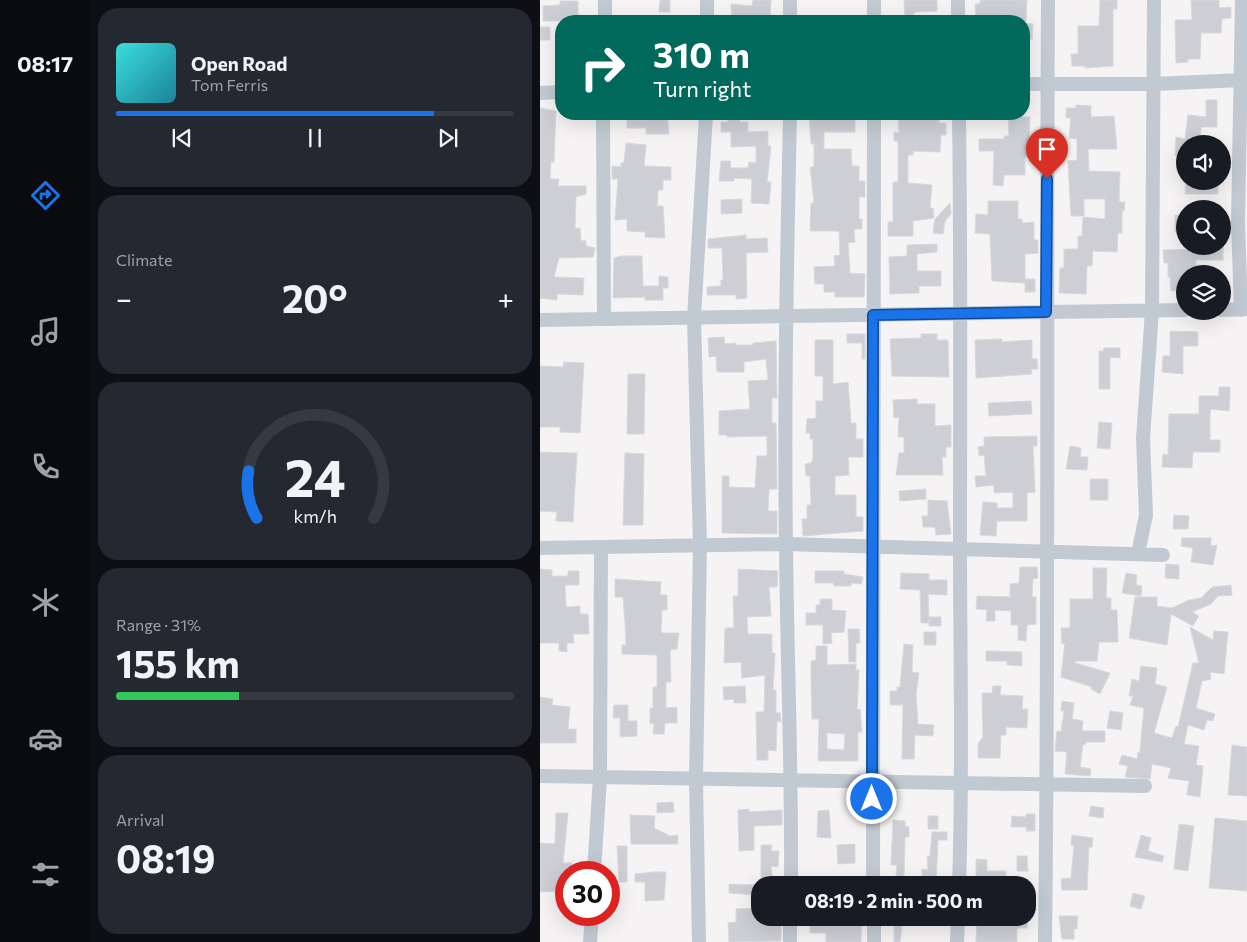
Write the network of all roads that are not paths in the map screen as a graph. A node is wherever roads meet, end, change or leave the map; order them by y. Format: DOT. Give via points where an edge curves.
graph roads {
  1 [pos="605,0"];
  2 [pos="707,0"];
  3 [pos="790,0"];
  4 [pos="874,0"];
  5 [pos="958,0"];
  6 [pos="1048,0"];
  7 [pos="1154,0"];
  8 [pos="1242,0"];
  9 [pos="605,15"];
  10 [pos="707,15"];
  11 [pos="790,15"];
  12 [pos="874,15"];
  13 [pos="958,15"];
  14 [pos="1241,80"];
  15 [pos="1030,84"];
  16 [pos="1048,84"];
  17 [pos="1154,84"];
  18 [pos="540,92"];
  19 [pos="555,92"];
  20 [pos="603,120"];
  21 [pos="706,120"];
  22 [pos="790,120"];
  23 [pos="874,120"];
  24 [pos="959,120"];
  25 [pos="1176,310"];
  26 [pos="1231,310"];
  27 [pos="1244,310"];
  28 [pos="1152,311"];
  29 [pos="962,312"];
  30 [pos="1046,312"];
  31 [pos="873,315"];
  32 [pos="786,316"];
  33 [pos="694,318"];
  34 [pos="604,319"];
  35 [pos="540,320"];
  36 [pos="786,544"];
  37 [pos="700,545"];
  38 [pos="872,546"];
  39 [pos="540,548"];
  40 [pos="601,548"];
  41 [pos="960,549"];
  42 [pos="1049,551"];
  43 [pos="1138,554"];
  44 [pos="1163,555"];
  45 [pos="540,776"];
  46 [pos="600,777"];
  47 [pos="696,779"];
  48 [pos="792,780"];
  49 [pos="872,782"];
  50 [pos="963,783"];
  51 [pos="1047,785"];
  52 [pos="1145,786"];
  53 [pos="595,861"];
  54 [pos="791,876"];
  55 [pos="873,876"];
  56 [pos="959,876"];
  57 [pos="591,926"];
  58 [pos="790,926"];
  59 [pos="874,926"];
  60 [pos="958,926"];
  61 [pos="590,942"];
  62 [pos="699,942"];
  63 [pos="790,942"];
  64 [pos="874,942"];
  65 [pos="957,942"];
  66 [pos="1045,942"];
  1 -- 9 [label="street"];
  2 -- 10 [label="street"];
  3 -- 11 [label="street"];
  4 -- 12 [label="street"];
  5 -- 13 [label="street"];
  6 -- 16 [label="street"];
  7 -- 17 [label="street"];
  8 -- 14 [label="street"];
  14 -- 17 [label="street"];
  14 -- 27 [label="street" via="1238,223"];
  15 -- 16 [label="street"];
  16 -- 17 [label="street"];
  16 -- 30 [label="street"];
  17 -- 28 [label="street"];
  18 -- 19 [label="street"];
  20 -- 34 [label="street"];
  21 -- 33 [label="street"];
  22 -- 32 [label="street"];
  23 -- 31 [label="street"];
  24 -- 29 [label="street"];
  25 -- 28 [label="street"];
  26 -- 27 [label="street"];
  28 -- 30 [label="street"];
  28 -- 43 [label="street" via="1143,438 1146,514"];
  29 -- 30 [label="street"];
  29 -- 31 [label="street"];
  29 -- 41 [label="street"];
  30 -- 42 [label="street"];
  31 -- 32 [label="street"];
  31 -- 38 [label="street"];
  32 -- 33 [label="street"];
  32 -- 36 [label="street"];
  33 -- 34 [label="street"];
  33 -- 37 [label="street"];
  34 -- 35 [label="street"];
  36 -- 37 [label="street"];
  36 -- 38 [label="street"];
  36 -- 48 [label="street"];
  37 -- 40 [label="street"];
  37 -- 47 [label="street"];
  38 -- 41 [label="street"];
  38 -- 49 [label="street"];
  39 -- 40 [label="street"];
  40 -- 46 [label="street"];
  41 -- 42 [label="street"];
  41 -- 50 [label="street"];
  42 -- 43 [label="street"];
  42 -- 51 [label="street"];
  43 -- 44 [label="street"];
  45 -- 46 [label="street"];
  46 -- 47 [label="street"];
  46 -- 53 [label="street"];
  47 -- 48 [label="street"];
  47 -- 62 [label="street"];
  48 -- 49 [label="street"];
  48 -- 54 [label="street"];
  49 -- 50 [label="street"];
  49 -- 55 [label="street"];
  50 -- 51 [label="street"];
  50 -- 56 [label="street"];
  51 -- 52 [label="street"];
  51 -- 66 [label="street"];
  57 -- 61 [label="street"];
  58 -- 63 [label="street"];
  59 -- 64 [label="street"];
  60 -- 65 [label="street"];
}
